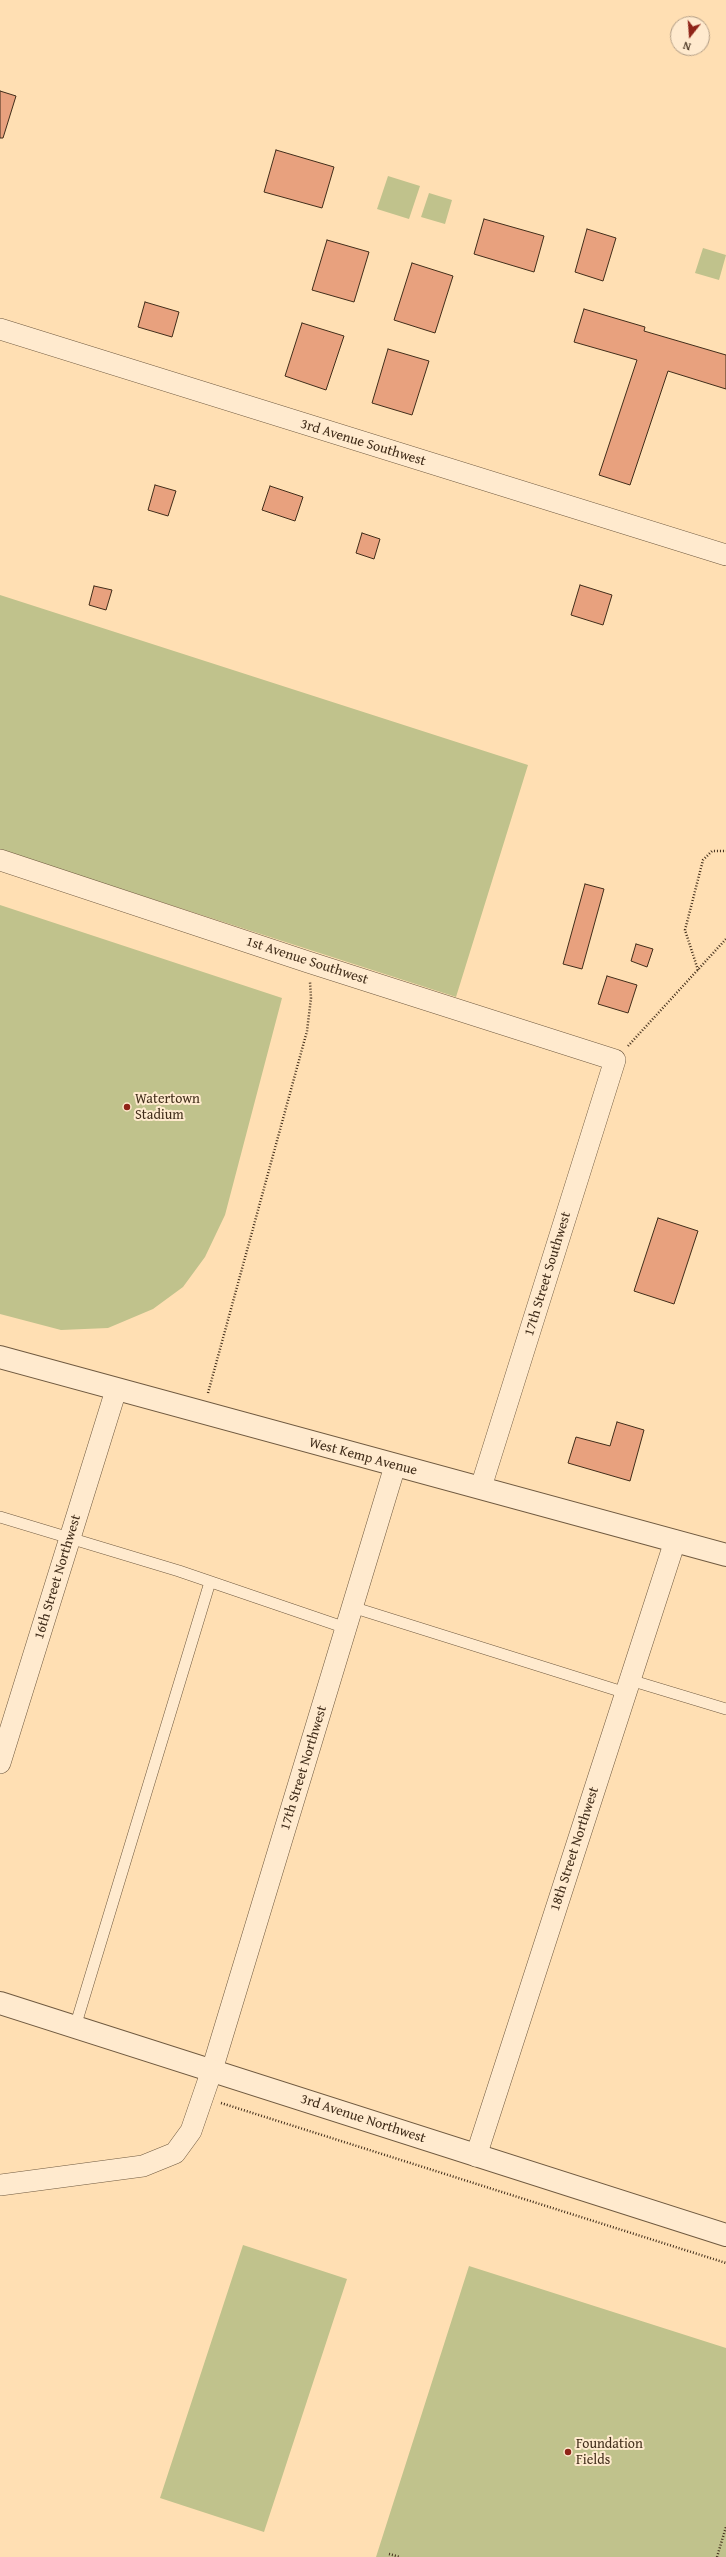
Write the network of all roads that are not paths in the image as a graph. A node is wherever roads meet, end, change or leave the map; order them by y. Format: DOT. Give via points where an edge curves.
graph roads {
  1 [pos="0,329"];
  2 [pos="726,555"];
  3 [pos="0,860"];
  4 [pos="615,1060"];
  5 [pos="0,1357"];
  6 [pos="116,1390"];
  7 [pos="395,1466"];
  8 [pos="481,1487"];
  9 [pos="0,1517"];
  10 [pos="70,1538"];
  11 [pos="674,1541"];
  12 [pos="726,1555"];
  13 [pos="210,1582"];
  14 [pos="352,1607"];
  15 [pos="346,1628"];
  16 [pos="628,1686"];
  17 [pos="726,1710"];
  18 [pos="0,1763"];
  19 [pos="0,2003"];
  20 [pos="75,2026"];
  21 [pos="212,2070"];
  22 [pos="476,2156"];
  23 [pos="0,2185"];
  24 [pos="726,2235"];
  1 -- 2 [label="street, 3rd Avenue Southwest"];
  3 -- 4 [label="street, 1st Avenue Southwest"];
  4 -- 8 [label="street, 17th Street Southwest"];
  5 -- 6 [label="street, West Kemp Avenue"];
  6 -- 7 [label="street, West Kemp Avenue"];
  6 -- 10 [label="street, 16th Street Northwest"];
  7 -- 8 [label="street, West Kemp Avenue"];
  7 -- 14 [label="street, 17th Street Northwest"];
  8 -- 11 [label="street, West Kemp Avenue"];
  9 -- 10 [label="lane"];
  10 -- 13 [label="lane"];
  10 -- 18 [label="street, 16th Street Northwest"];
  11 -- 12 [label="street, West Kemp Avenue"];
  11 -- 16 [label="street, 18th Street Northwest"];
  13 -- 15 [label="lane"];
  13 -- 20 [label="lane"];
  14 -- 15 [label="street, 17th Street Northwest"];
  14 -- 16 [label="lane"];
  15 -- 21 [label="street, 17th Street Northwest"];
  16 -- 17 [label="lane"];
  16 -- 22 [label="street, 18th Street Northwest"];
  19 -- 20 [label="street, 3rd Avenue Northwest"];
  20 -- 21 [label="street, 3rd Avenue Northwest"];
  21 -- 22 [label="street, 3rd Avenue Northwest"];
  21 -- 23 [label="street, 17th Street Northwest" via="191,2131 175,2153 143,2166"];
  22 -- 24 [label="street, 3rd Avenue Northwest"];
}
